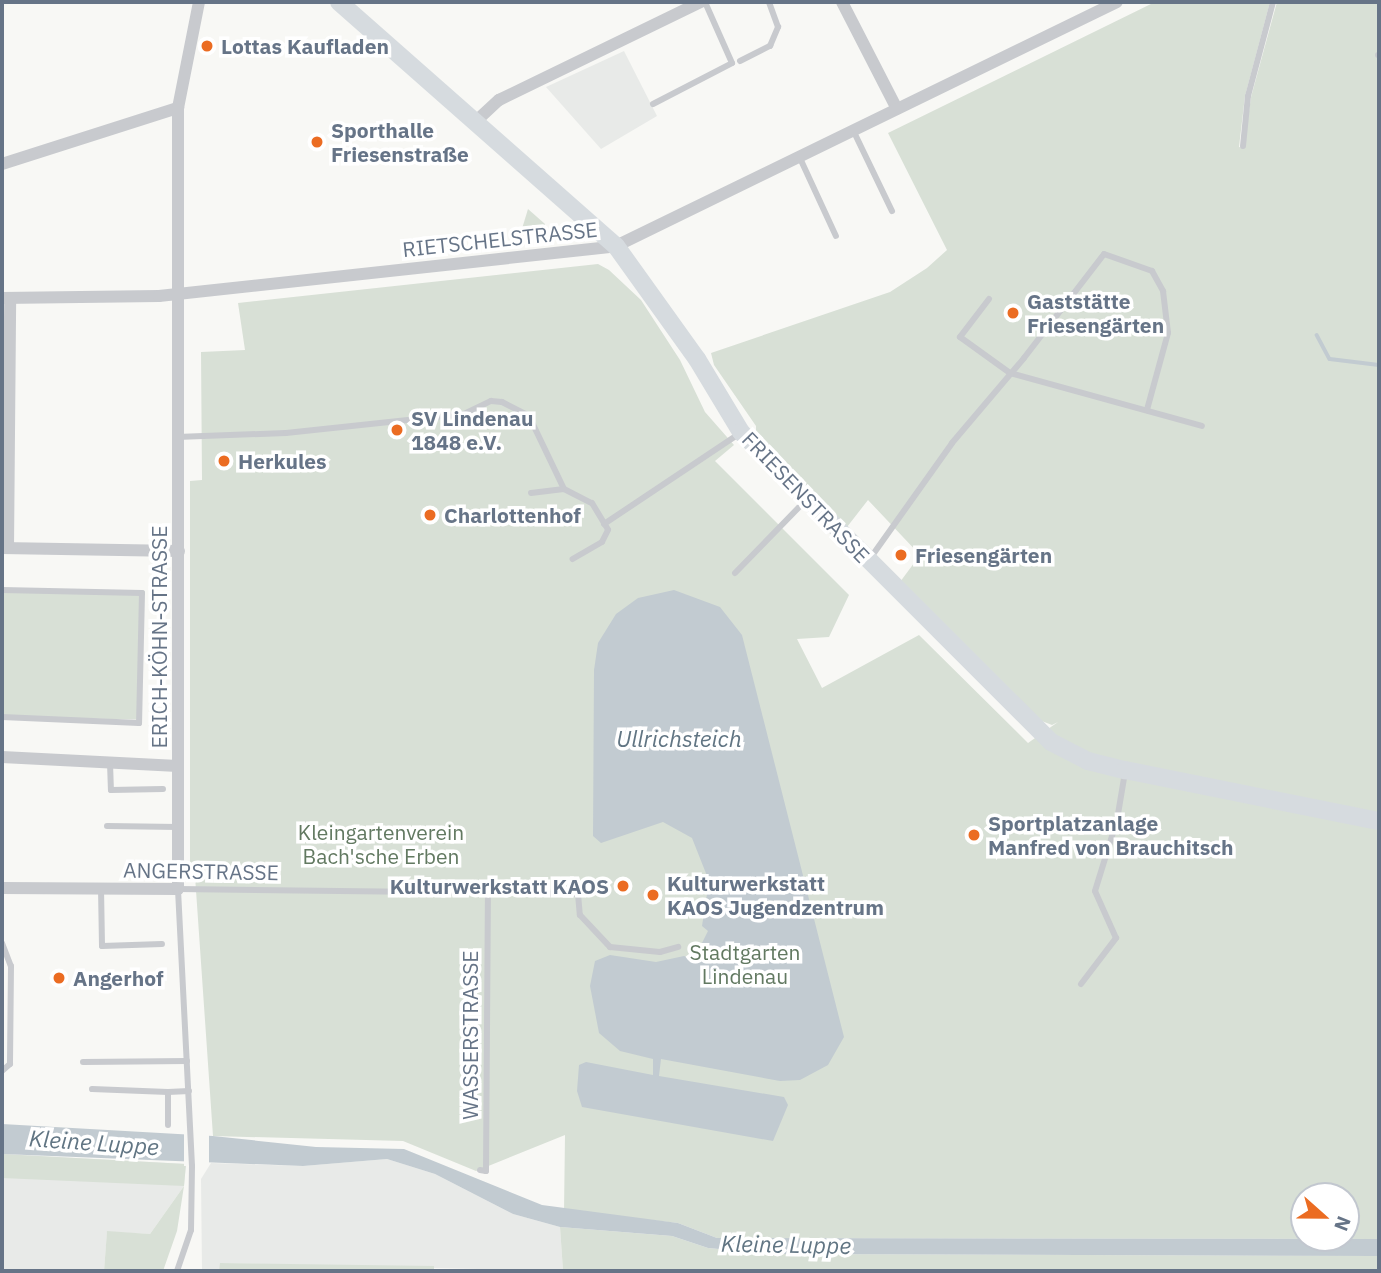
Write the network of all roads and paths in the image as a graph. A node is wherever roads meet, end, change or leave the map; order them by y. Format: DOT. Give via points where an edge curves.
graph roads {
  1 [pos="199,2"];
  2 [pos="339,2"];
  3 [pos="703,2"];
  4 [pos="769,2"];
  5 [pos="842,2"];
  6 [pos="1117,2"];
  7 [pos="1273,2"];
  8 [pos="740,61"];
  9 [pos="653,104"];
  10 [pos="178,108"];
  11 [pos="897,109"];
  12 [pos="474,123"];
  13 [pos="853,130"];
  14 [pos="1243,146"];
  15 [pos="799,156"];
  16 [pos="2,164"];
  17 [pos="892,211"];
  18 [pos="836,236"];
  19 [pos="616,246"];
  20 [pos="177,294"];
  21 [pos="6,298"];
  22 [pos="989,299"];
  23 [pos="1010,373"];
  24 [pos="1147,410"];
  25 [pos="1202,426"];
  26 [pos="741,432"];
  27 [pos="177,437"];
  28 [pos="564,489"];
  29 [pos="531,494"];
  30 [pos="807,500"];
  31 [pos="604,524"];
  32 [pos="5,548"];
  33 [pos="178,551"];
  34 [pos="572,559"];
  35 [pos="868,561"];
  36 [pos="735,573"];
  37 [pos="2,590"];
  38 [pos="2,717"];
  39 [pos="2,757"];
  40 [pos="110,762"];
  41 [pos="178,766"];
  42 [pos="1125,770"];
  43 [pos="163,789"];
  44 [pos="1379,821"];
  45 [pos="107,826"];
  46 [pos="178,827"];
  47 [pos="2,888"];
  48 [pos="101,888"];
  49 [pos="178,889"];
  50 [pos="488,894"];
  51 [pos="2,943"];
  52 [pos="162,944"];
  53 [pos="678,947"];
  54 [pos="1081,984"];
  55 [pos="187,1061"];
  56 [pos="83,1062"];
  57 [pos="2,1071"];
  58 [pos="92,1089"];
  59 [pos="188,1091"];
  60 [pos="167,1092"];
  61 [pos="168,1125"];
  62 [pos="480,1170"];
  63 [pos="177,1271"];
  1 -- 10 [label="street, ERICH-KÖHN-STRASSE"];
  2 -- 12 [label="street, FRIESENSTRASSE"];
  3 -- 9 [label="lane" via="732,63"];
  3 -- 12 [label="street" via="499,100"];
  4 -- 8 [label="lane" via="778,27 770,46"];
  5 -- 11 [label="street"];
  6 -- 11 [label="street, RIETSCHELSTRASSE"];
  7 -- 14 [label="lane" via="1248,96"];
  10 -- 16 [label="street"];
  10 -- 20 [label="street, ERICH-KÖHN-STRASSE"];
  11 -- 13 [label="street, RIETSCHELSTRASSE"];
  12 -- 19 [label="street, FRIESENSTRASSE"];
  13 -- 15 [label="street, RIETSCHELSTRASSE"];
  13 -- 17 [label="lane"];
  15 -- 18 [label="lane"];
  15 -- 19 [label="street, RIETSCHELSTRASSE"];
  19 -- 20 [label="street, RIETSCHELSTRASSE"];
  19 -- 26 [label="street, FRIESENSTRASSE" via="697,359"];
  20 -- 21 [label="street, RIETSCHELSTRASSE"];
  20 -- 27 [label="street, ERICH-KÖHN-STRASSE"];
  21 -- 32 [label="street"];
  22 -- 23 [label="lane" via="960,337"];
  23 -- 24 [label="lane"];
  23 -- 24 [label="lane" via="1104,254 1153,271 1163,291 1168,333"];
  23 -- 35 [label="lane" via="951,443"];
  24 -- 25 [label="lane"];
  26 -- 30 [label="street, FRIESENSTRASSE"];
  26 -- 31 [label="lane"];
  27 -- 28 [label="lane" via="286,433 464,414 491,401 502,402 529,416"];
  27 -- 33 [label="street, ERICH-KÖHN-STRASSE"];
  28 -- 29 [label="lane"];
  28 -- 31 [label="lane" via="592,503"];
  30 -- 35 [label="street, FRIESENSTRASSE"];
  30 -- 36 [label="lane"];
  31 -- 34 [label="lane" via="608,530 602,542"];
  32 -- 33 [label="street"];
  33 -- 41 [label="street, ERICH-KÖHN-STRASSE"];
  35 -- 42 [label="street, FRIESENSTRASSE" via="1051,742 1088,761"];
  37 -- 38 [label="lane" via="142,593 139,723"];
  39 -- 40 [label="street"];
  40 -- 41 [label="street"];
  40 -- 43 [label="lane" via="111,790"];
  41 -- 46 [label="street, ERICH-KÖHN-STRASSE"];
  42 -- 44 [label="street, FRIESENSTRASSE"];
  42 -- 54 [label="lane" via="1117,820 1095,891 1116,938"];
  45 -- 46 [label="lane"];
  46 -- 49 [label="street, ERICH-KÖHN-STRASSE"];
  47 -- 48 [label="street, ANGERSTRASSE"];
  48 -- 49 [label="street, ANGERSTRASSE"];
  48 -- 52 [label="lane" via="102,946"];
  49 -- 50 [label="lane, ANGERSTRASSE"];
  49 -- 55 [label="lane, ERICH-KÖHN-STRASSE"];
  50 -- 53 [label="lane, ANGERSTRASSE" via="578,894 580,915 610,947 660,952"];
  50 -- 62 [label="lane, WASSERSTRASSE" via="486,1171"];
  51 -- 57 [label="lane" via="11,966 10,1064"];
  55 -- 56 [label="lane"];
  55 -- 59 [label="lane, ERICH-KÖHN-STRASSE"];
  58 -- 60 [label="lane"];
  59 -- 60 [label="lane"];
  59 -- 63 [label="lane, ERICH-KÖHN-STRASSE" via="191,1230"];
  60 -- 61 [label="lane"];
}
